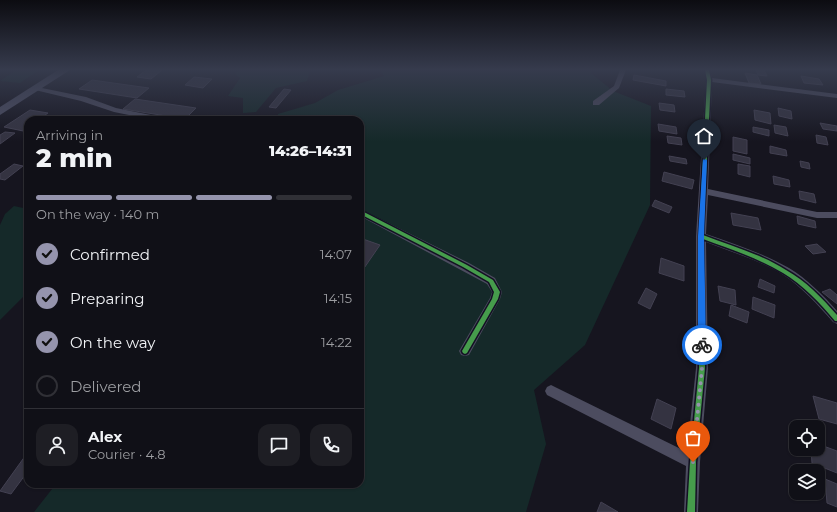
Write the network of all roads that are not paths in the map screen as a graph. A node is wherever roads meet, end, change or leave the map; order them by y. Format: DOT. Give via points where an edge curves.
graph roads {
  1 [pos="28,94"];
  2 [pos="59,94"];
  3 [pos="608,94"];
  4 [pos="707,94"];
  5 [pos="824,94"];
  6 [pos="837,96"];
  7 [pos="596,103"];
  8 [pos="0,112"];
  9 [pos="145,116"];
  10 [pos="703,191"];
  11 [pos="364,214"];
  12 [pos="837,215"];
  13 [pos="701,236"];
  14 [pos="837,319"];
  15 [pos="465,352"];
  16 [pos="550,391"];
  17 [pos="693,462"];
  18 [pos="691,512"];
  1 -- 8 [label="main road"];
  2 -- 9 [label="street"];
  3 -- 7 [label="street"];
  4 -- 10 [label="street"];
  5 -- 6 [label="street"];
  10 -- 12 [label="street" via="817,215"];
  10 -- 13 [label="street"];
  11 -- 15 [label="street" via="465,266 495,286 495,299"];
  13 -- 14 [label="street" via="768,263 794,277"];
  13 -- 17 [label="street" via="702,368"];
  16 -- 17 [label="street"];
  17 -- 18 [label="street"];
}
